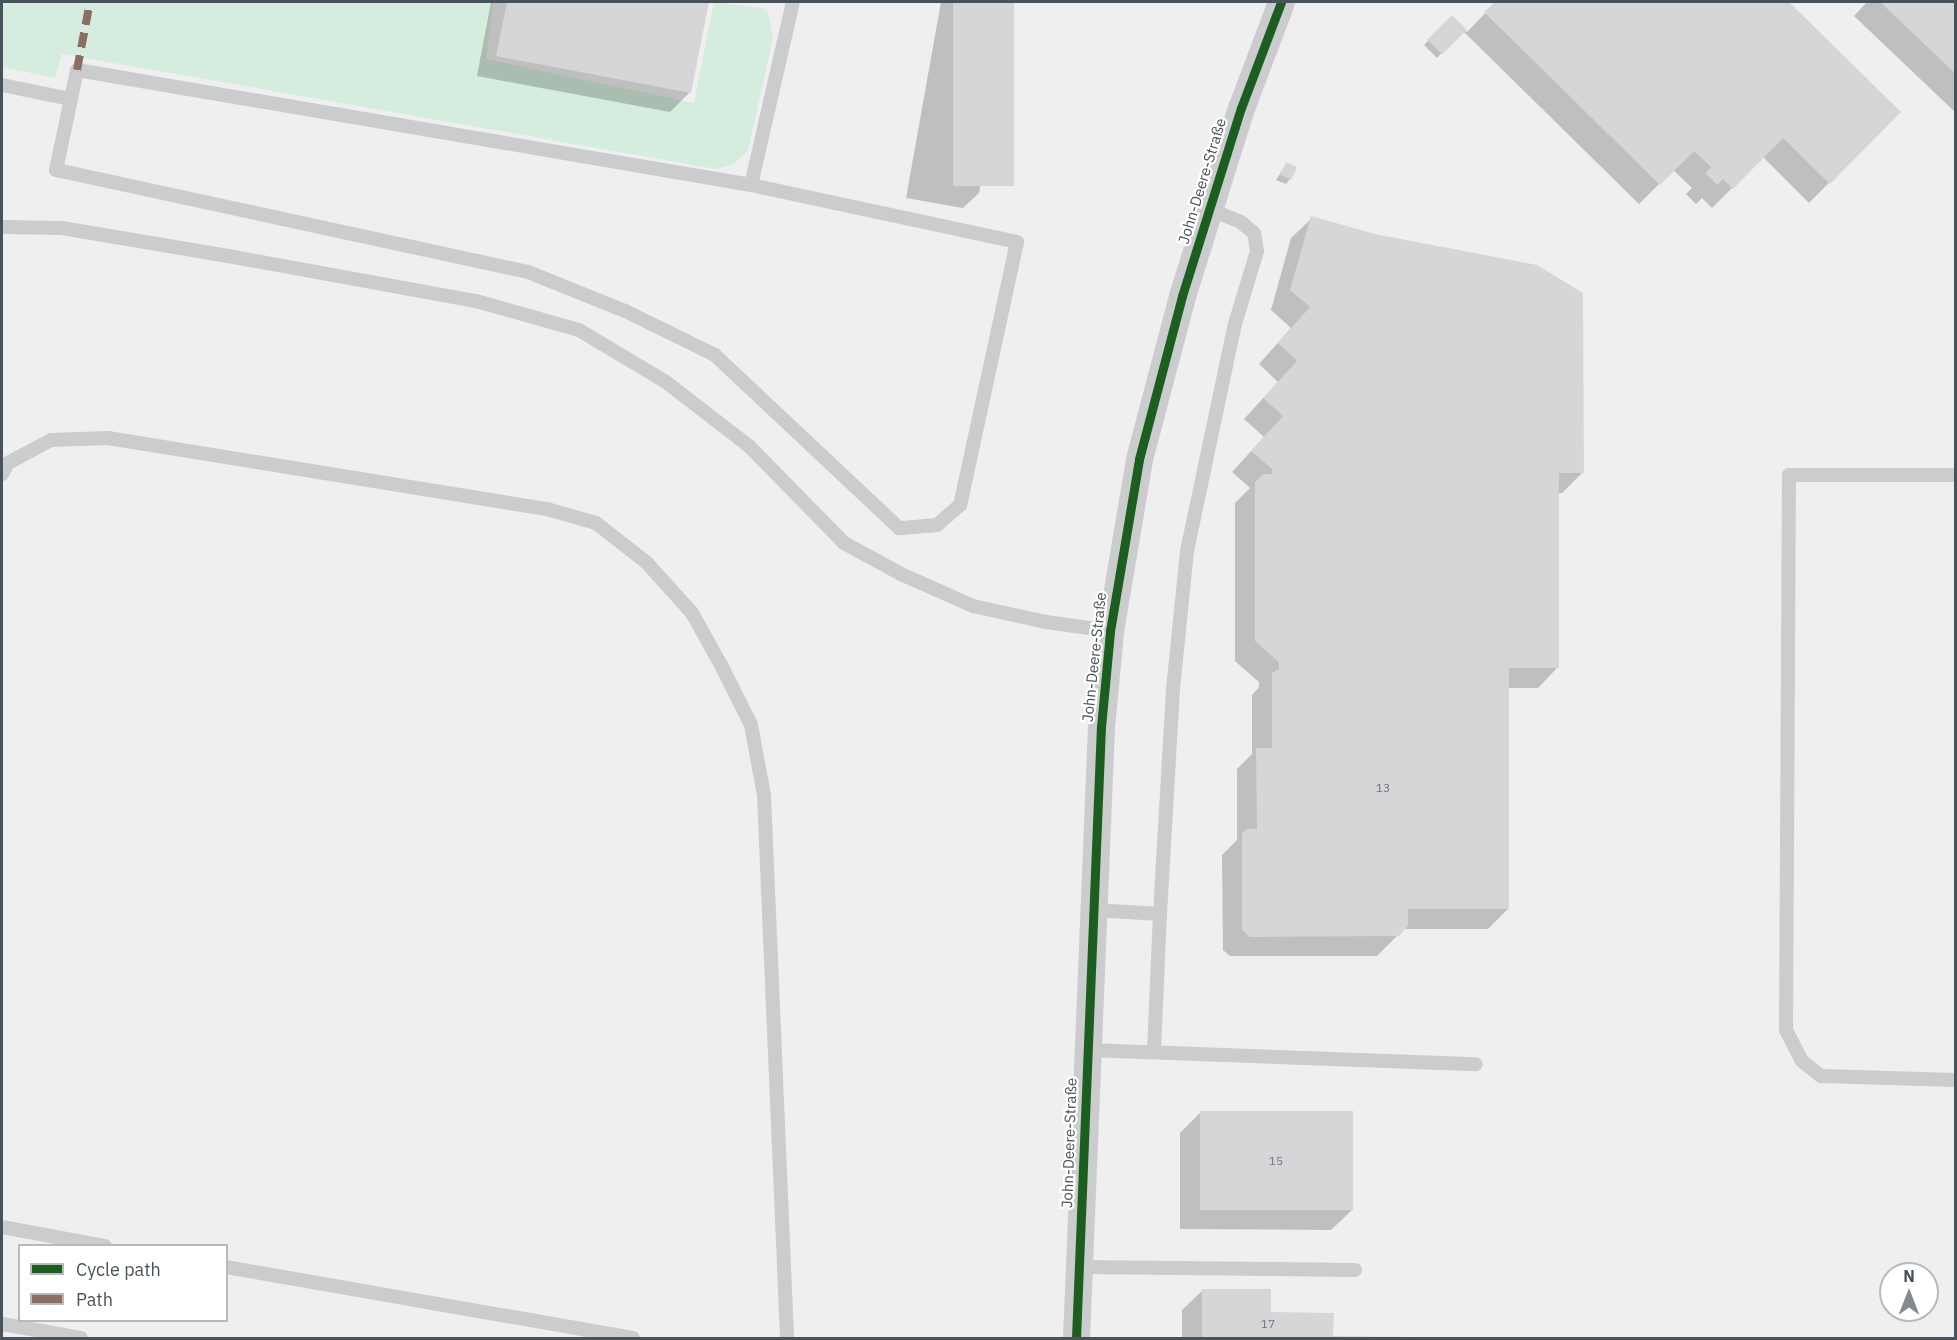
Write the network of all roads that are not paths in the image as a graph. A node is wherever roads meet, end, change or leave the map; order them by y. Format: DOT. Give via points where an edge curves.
graph roads {
  1 [pos="793,2"];
  2 [pos="1281,2"];
  3 [pos="2,85"];
  4 [pos="70,99"];
  5 [pos="751,185"];
  6 [pos="1209,209"];
  7 [pos="2,227"];
  8 [pos="2,474"];
  9 [pos="1956,475"];
  10 [pos="1110,631"];
  11 [pos="1094,910"];
  12 [pos="1160,914"];
  13 [pos="1088,1050"];
  14 [pos="1154,1052"];
  15 [pos="1476,1064"];
  16 [pos="1956,1080"];
  17 [pos="2,1227"];
  18 [pos="99,1244"];
  19 [pos="1079,1267"];
  20 [pos="228,1268"];
  21 [pos="1355,1270"];
  22 [pos="2,1324"];
  23 [pos="81,1338"];
  24 [pos="633,1338"];
  25 [pos="787,1338"];
  26 [pos="1076,1338"];
  1 -- 5 [label="lane"];
  2 -- 6 [label="street, John-Deere-Straße"];
  3 -- 4 [label="lane"];
  4 -- 5 [label="lane" via="77,70"];
  4 -- 5 [label="lane" via="56,170 528,272 625,311 715,355 899,528 937,525 960,505 1017,242"];
  6 -- 10 [label="street, John-Deere-Straße" via="1139,459"];
  6 -- 12 [label="lane" via="1241,222 1254,233 1257,251 1236,324 1187,551 1173,689"];
  7 -- 10 [label="lane" via="62,228 228,256 476,301 579,330 666,382 750,447 844,543 973,606"];
  8 -- 25 [label="lane" via="8,463 51,440 108,438 512,501 596,523 646,563 692,613 752,725 764,795"];
  9 -- 16 [label="lane" via="1789,475 1786,1018 1786,1030 1802,1060 1821,1076"];
  10 -- 11 [label="street, John-Deere-Straße" via="1101,727"];
  11 -- 12 [label="lane"];
  11 -- 13 [label="street, John-Deere-Straße"];
  12 -- 14 [label="lane"];
  13 -- 14 [label="lane"];
  13 -- 19 [label="street, John-Deere-Straße"];
  14 -- 15 [label="lane"];
  17 -- 18 [label="lane"];
  19 -- 21 [label="lane"];
  19 -- 26 [label="street, John-Deere-Straße"];
  20 -- 24 [label="lane"];
  22 -- 23 [label="lane"];
}
